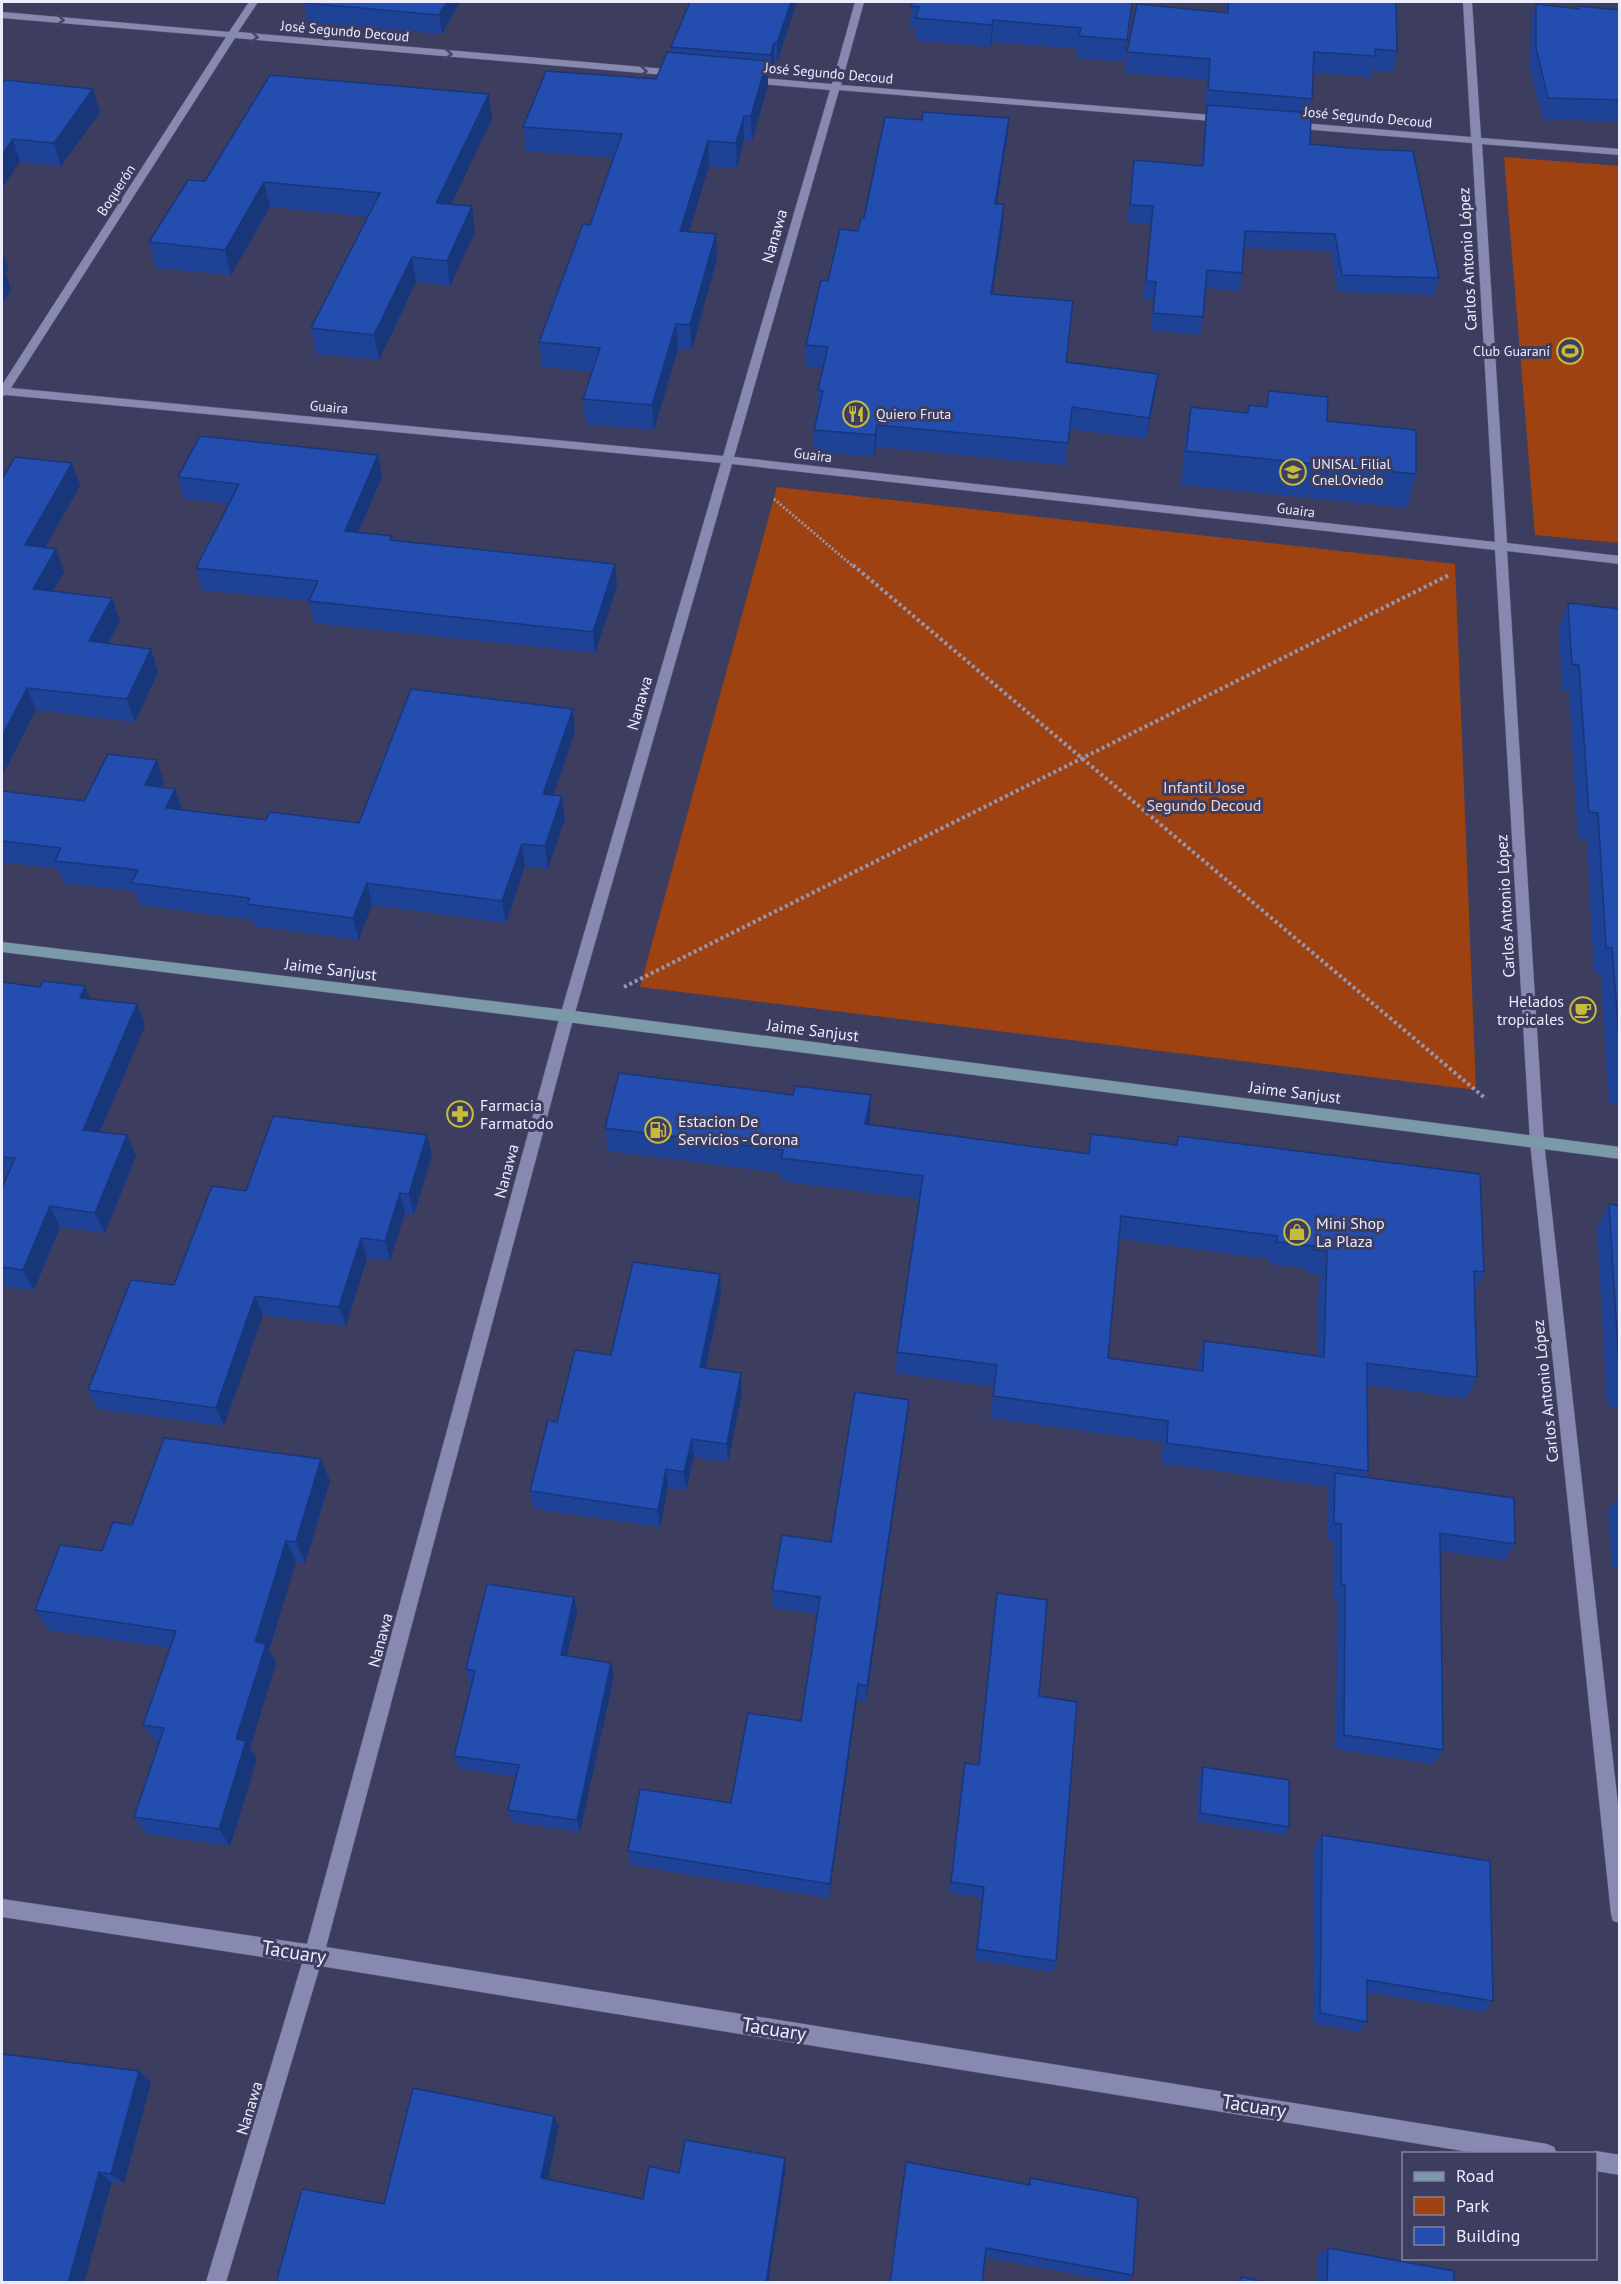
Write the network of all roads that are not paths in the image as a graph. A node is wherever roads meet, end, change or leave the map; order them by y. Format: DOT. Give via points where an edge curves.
graph roads {
  1 [pos="253,2"];
  2 [pos="860,2"];
  3 [pos="1468,2"];
  4 [pos="2,15"];
  5 [pos="231,35"];
  6 [pos="693,75"];
  7 [pos="741,79"];
  8 [pos="836,87"];
  9 [pos="1240,120"];
  10 [pos="1276,123"];
  11 [pos="1478,140"];
  12 [pos="1620,152"];
  13 [pos="2,392"];
  14 [pos="728,460"];
  15 [pos="1502,549"];
  16 [pos="1620,560"];
  17 [pos="2,947"];
  18 [pos="567,1016"];
  19 [pos="1537,1142"];
  20 [pos="1620,1153"];
  21 [pos="2,1908"];
  22 [pos="1620,1914"];
  23 [pos="314,1955"];
  24 [pos="1534,2152"];
  25 [pos="1597,2161"];
  26 [pos="1620,2165"];
  27 [pos="216,2283"];
  1 -- 5 [label="street, Boquerón"];
  2 -- 8 [label="street, Nanawa"];
  3 -- 11 [label="street, Carlos Antonio López"];
  4 -- 5 [label="street, José Segundo Decoud, one-way"];
  5 -- 6 [label="street, José Segundo Decoud, one-way"];
  5 -- 13 [label="street, Boquerón"];
  7 -- 8 [label="street, José Segundo Decoud"];
  8 -- 9 [label="street, José Segundo Decoud"];
  8 -- 14 [label="street, Nanawa"];
  10 -- 11 [label="street, José Segundo Decoud"];
  11 -- 12 [label="street, José Segundo Decoud"];
  11 -- 15 [label="street, Carlos Antonio López"];
  13 -- 14 [label="street, Guaira"];
  14 -- 15 [label="street, Guaira"];
  14 -- 18 [label="street, Nanawa"];
  15 -- 16 [label="street, Guaira"];
  15 -- 19 [label="street, Carlos Antonio López"];
  17 -- 18 [label="main road, Jaime Sanjust"];
  18 -- 19 [label="main road, Jaime Sanjust"];
  18 -- 23 [label="street, Nanawa"];
  19 -- 20 [label="main road, Jaime Sanjust"];
  19 -- 22 [label="street, Carlos Antonio López"];
  21 -- 23 [label="street, Tacuary"];
  23 -- 24 [label="street, Tacuary"];
  23 -- 27 [label="street, Nanawa"];
  25 -- 26 [label="street"];
}
